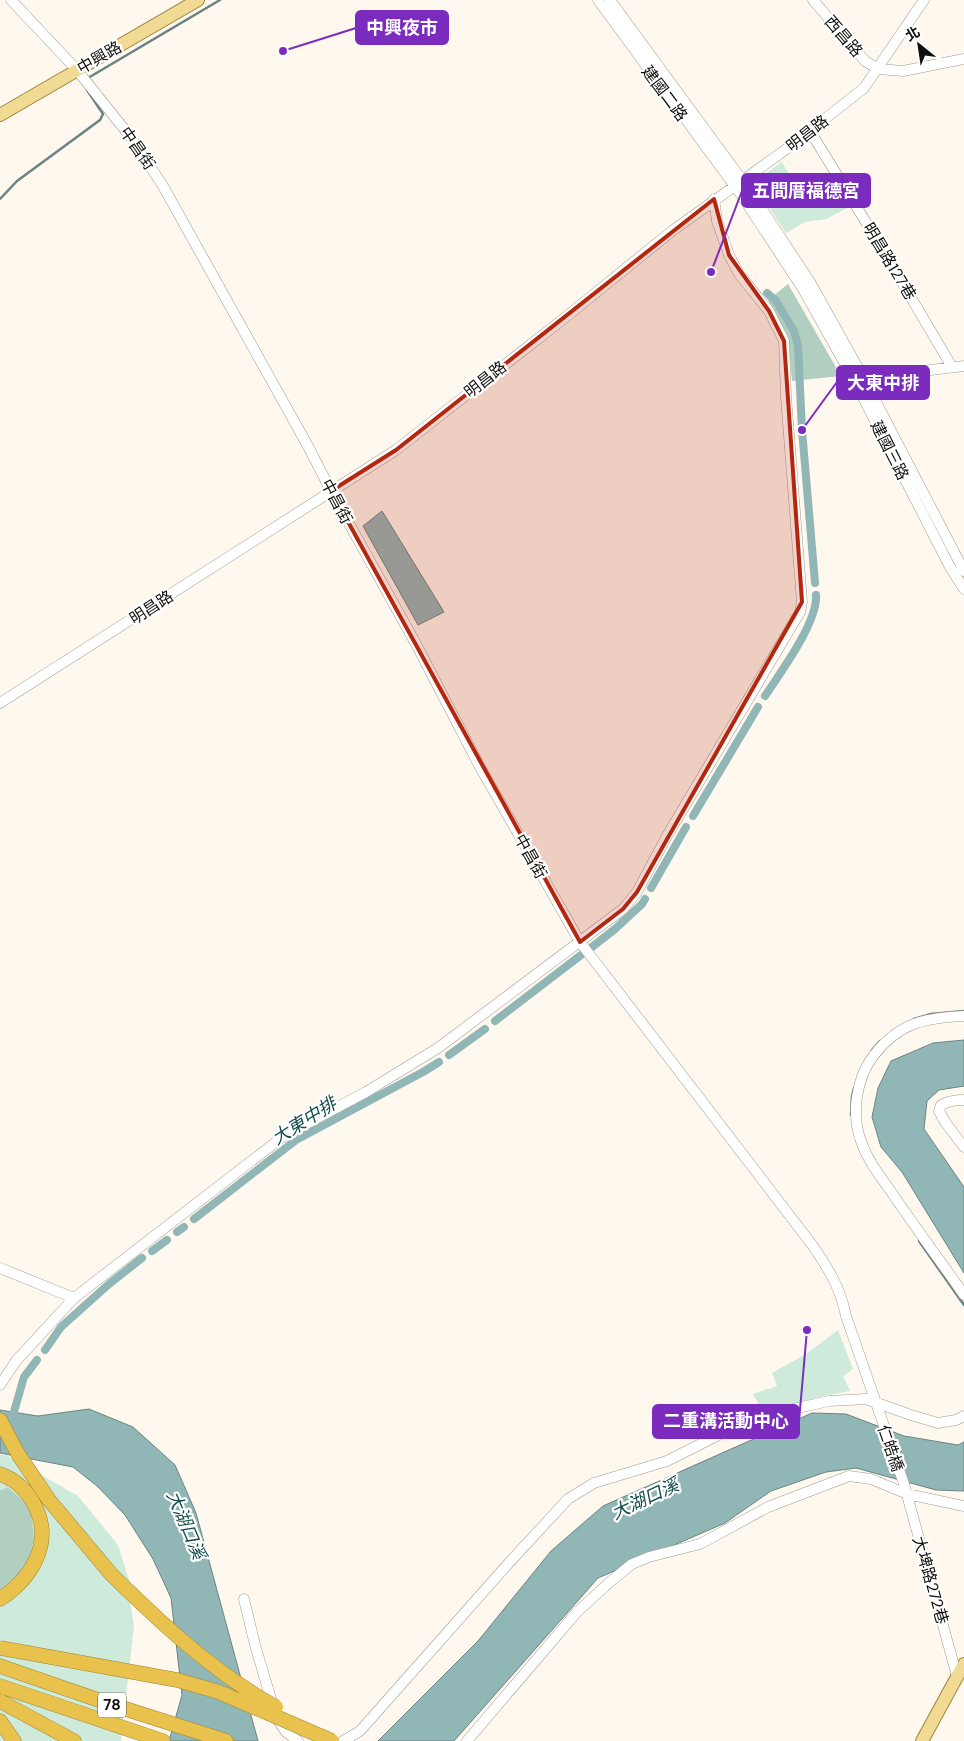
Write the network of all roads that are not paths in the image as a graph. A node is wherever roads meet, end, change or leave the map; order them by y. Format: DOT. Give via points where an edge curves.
graph roads {
  1 [pos="11,0"];
  2 [pos="198,0"];
  3 [pos="598,0"];
  4 [pos="610,0"];
  5 [pos="813,0"];
  6 [pos="924,0"];
  7 [pos="964,59"];
  8 [pos="878,68"];
  9 [pos="82,77"];
  10 [pos="0,114"];
  11 [pos="810,131"];
  12 [pos="738,183"];
  13 [pos="714,200"];
  14 [pos="964,366"];
  15 [pos="952,367"];
  16 [pos="858,378"];
  17 [pos="331,492"];
  18 [pos="959,565"];
  19 [pos="964,588"];
  20 [pos="0,703"];
  21 [pos="580,942"];
  22 [pos="964,1016"];
  23 [pos="964,1100"];
  24 [pos="964,1147"];
  25 [pos="0,1268"];
  26 [pos="964,1295"];
  27 [pos="74,1298"];
  28 [pos="0,1385"];
  29 [pos="876,1402"];
  30 [pos="964,1416"];
  31 [pos="0,1420"];
  32 [pos="0,1474"];
  33 [pos="905,1489"];
  34 [pos="964,1506"];
  35 [pos="0,1599"];
  36 [pos="244,1599"];
  37 [pos="0,1648"];
  38 [pos="964,1664"];
  39 [pos="0,1666"];
  40 [pos="957,1676"];
  41 [pos="0,1686"];
  42 [pos="0,1701"];
  43 [pos="0,1721"];
  44 [pos="14,1741"];
  45 [pos="74,1741"];
  46 [pos="163,1741"];
  47 [pos="226,1741"];
  48 [pos="298,1741"];
  49 [pos="333,1741"];
  50 [pos="344,1741"];
  51 [pos="467,1741"];
  52 [pos="922,1741"];
  1 -- 9 [label="street, 中昌街"];
  2 -- 9 [label="main road, 中興路"];
  3 -- 12 [label="street, 建國二路"];
  4 -- 12 [label="street, 建國二路"];
  5 -- 8 [label="street, 西昌路" via="865,61"];
  6 -- 8 [label="street, 明昌路"];
  7 -- 8 [label="street" via="903,71"];
  8 -- 11 [label="street, 明昌路" via="864,88"];
  9 -- 10 [label="main road, 中興路"];
  9 -- 17 [label="street, 中昌街" via="133,140 164,186"];
  11 -- 12 [label="street, 明昌路"];
  11 -- 15 [label="street, 明昌路127巷"];
  12 -- 13 [label="street, 明昌路"];
  12 -- 16 [label="street, 建國三路" via="810,282"];
  13 -- 17 [label="street, 明昌路" via="407,441"];
  13 -- 21 [label="street" via="729,255 769,312 784,341 802,602 800,612 637,892 623,909"];
  14 -- 15 [label="street"];
  15 -- 16 [label="street"];
  16 -- 18 [label="street, 建國三路"];
  17 -- 20 [label="street, 明昌路"];
  17 -- 21 [label="street, 中昌街" via="480,767"];
  18 -- 19 [label="street, 建國三路"];
  21 -- 27 [label="street" via="438,1048 366,1092 285,1135"];
  21 -- 29 [label="street, 中昌街" via="832,1274"];
  22 -- 26 [label="street" via="932,1018 904,1028 881,1046 862,1075 856,1101 856,1119 865,1152"];
  23 -- 24 [label="street" via="945,1103 939,1111"];
  25 -- 27 [label="street"];
  27 -- 28 [label="street" via="16,1361"];
  29 -- 30 [label="street" via="938,1423"];
  29 -- 33 [label="street, 仁皓橋"];
  29 -- 50 [label="street" via="866,1399 829,1401 752,1418 667,1461 594,1483 568,1499 360,1731"];
  31 -- 49 [label="highway, bridge" via="49,1500 111,1574 158,1620 260,1698"];
  32 -- 35 [label="highway" via="21,1485 40,1518 43,1534 31,1570 13,1591"];
  33 -- 34 [label="street"];
  33 -- 40 [label="street, 大埤路272巷"];
  33 -- 51 [label="street" via="849,1476 768,1507 700,1544 632,1564 577,1612"];
  36 -- 48 [label="street" via="277,1719"];
  37 -- 49 [label="highway, bridge" via="177,1680 219,1692"];
  38 -- 40 [label="main road"];
  39 -- 47 [label="highway, 78"];
  40 -- 52 [label="main road"];
  41 -- 46 [label="highway, 78"];
  42 -- 45 [label="highway"];
  43 -- 44 [label="highway"];
}
